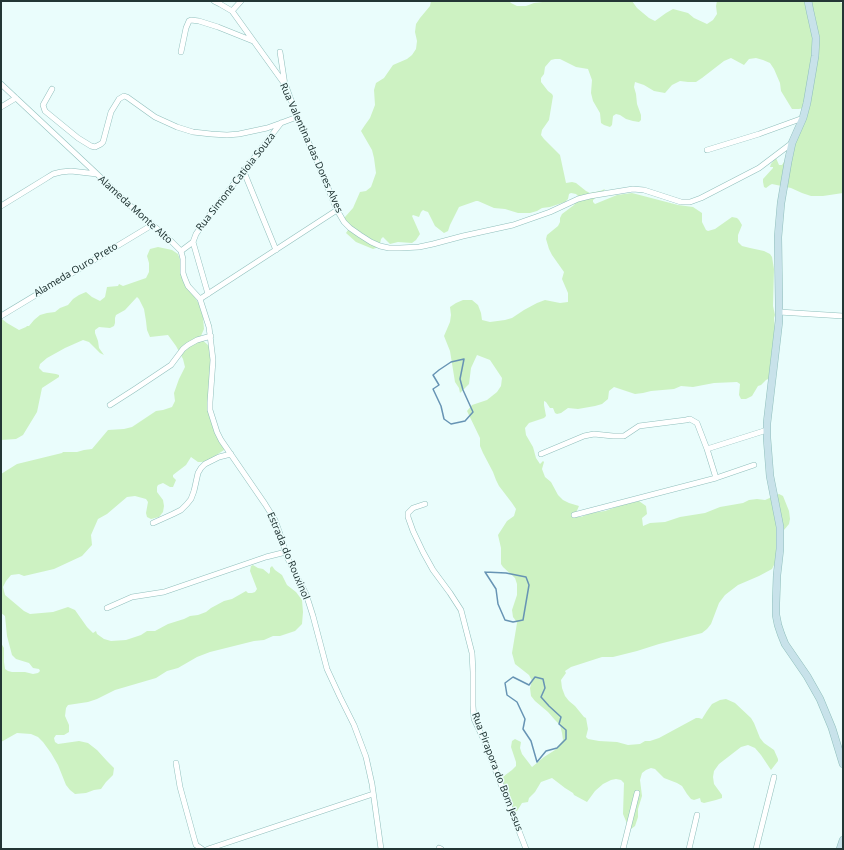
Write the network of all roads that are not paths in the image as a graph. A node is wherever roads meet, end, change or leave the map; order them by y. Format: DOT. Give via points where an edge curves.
graph roads {
  1 [pos="214,1"];
  2 [pos="241,1"];
  3 [pos="808,1"];
  4 [pos="232,11"];
  5 [pos="253,41"];
  6 [pos="181,52"];
  7 [pos="280,52"];
  8 [pos="1,84"];
  9 [pos="286,86"];
  10 [pos="52,89"];
  11 [pos="16,98"];
  12 [pos="1,107"];
  13 [pos="297,117"];
  14 [pos="803,118"];
  15 [pos="281,124"];
  16 [pos="792,143"];
  17 [pos="708,150"];
  18 [pos="244,172"];
  19 [pos="97,174"];
  20 [pos="1,206"];
  21 [pos="337,210"];
  22 [pos="152,225"];
  23 [pos="193,242"];
  24 [pos="276,250"];
  25 [pos="181,251"];
  26 [pos="208,294"];
  27 [pos="200,299"];
  28 [pos="779,312"];
  29 [pos="1,316"];
  30 [pos="843,316"];
  31 [pos="210,336"];
  32 [pos="110,405"];
  33 [pos="767,430"];
  34 [pos="707,448"];
  35 [pos="231,454"];
  36 [pos="541,454"];
  37 [pos="754,465"];
  38 [pos="716,478"];
  39 [pos="425,504"];
  40 [pos="574,515"];
  41 [pos="153,523"];
  42 [pos="286,552"];
  43 [pos="107,608"];
  44 [pos="176,763"];
  45 [pos="843,764"];
  46 [pos="774,777"];
  47 [pos="637,793"];
  48 [pos="373,794"];
  49 [pos="697,815"];
  50 [pos="843,840"];
  51 [pos="202,849"];
  52 [pos="208,849"];
  53 [pos="381,849"];
  54 [pos="526,849"];
  55 [pos="623,849"];
  56 [pos="689,849"];
  57 [pos="756,849"];
  58 [pos="840,849"];
  1 -- 4 [label="street, Rua Valentina das Dores Alves"];
  2 -- 4 [label="street"];
  3 -- 14 [label="street" via="816,47"];
  4 -- 5 [label="street, Rua Valentina das Dores Alves"];
  5 -- 6 [label="street" via="199,20 191,20 187,24"];
  5 -- 9 [label="street, Rua Valentina das Dores Alves"];
  7 -- 9 [label="street"];
  8 -- 11 [label="street"];
  9 -- 13 [label="street, Rua Valentina das Dores Alves"];
  10 -- 15 [label="street" via="43,105 45,111 78,138 95,147 103,142 113,107 118,99 124,96 155,117 194,132 240,134"];
  11 -- 12 [label="street"];
  11 -- 19 [label="street"];
  13 -- 15 [label="street"];
  13 -- 21 [label="street, Rua Valentina das Dores Alves"];
  14 -- 16 [label="street"];
  14 -- 17 [label="street"];
  15 -- 18 [label="street, Rua Simone Catioia Souza"];
  16 -- 21 [label="street, Rua Valentina das Dores Alves" via="758,168 690,202 681,202 644,190 596,195 578,199 513,225 419,247 389,248 371,242 350,228"];
  16 -- 28 [label="street" via="781,203 778,237"];
  18 -- 23 [label="street, Rua Simone Catioia Souza" via="200,228"];
  18 -- 24 [label="street"];
  19 -- 20 [label="street, Alameda Monte Alto" via="71,170 54,174"];
  19 -- 22 [label="street, Alameda Monte Alto"];
  21 -- 24 [label="street"];
  22 -- 25 [label="street, Alameda Monte Alto"];
  22 -- 29 [label="street, Alameda Ouro Preto"];
  23 -- 25 [label="street, Rua Simone Catioia Souza"];
  23 -- 26 [label="street, Rua Simone Catioia Souza"];
  24 -- 26 [label="street"];
  25 -- 27 [label="street, Estrada do Rouxinol" via="185,279"];
  26 -- 27 [label="street"];
  27 -- 31 [label="street, Estrada do Rouxinol"];
  28 -- 30 [label="street"];
  28 -- 33 [label="street"];
  31 -- 32 [label="street" via="188,345 171,365"];
  31 -- 35 [label="street, Estrada do Rouxinol" via="214,360 210,410 217,432"];
  33 -- 34 [label="street"];
  33 -- 45 [label="street" via="770,476 780,527 776,603 778,625 785,644 820,699"];
  34 -- 36 [label="street" via="697,423 690,419 639,426 624,436 584,436"];
  34 -- 38 [label="street"];
  35 -- 41 [label="street" via="205,464 198,473 188,504"];
  35 -- 42 [label="street, Estrada do Rouxinol" via="273,516"];
  37 -- 38 [label="street"];
  38 -- 40 [label="street"];
  39 -- 54 [label="street, Rua Pirapora do Bom Jesus" via="413,508 408,517 433,570 461,610 472,653 474,719"];
  42 -- 43 [label="street" via="168,591 132,597"];
  42 -- 48 [label="street, Estrada do Rouxinol" via="306,594 327,669 363,747"];
  44 -- 51 [label="street" via="194,838"];
  46 -- 57 [label="street"];
  47 -- 55 [label="street"];
  48 -- 52 [label="street"];
  48 -- 53 [label="street, Estrada do Rouxinol"];
  49 -- 56 [label="street"];
  50 -- 58 [label="street"];
}
